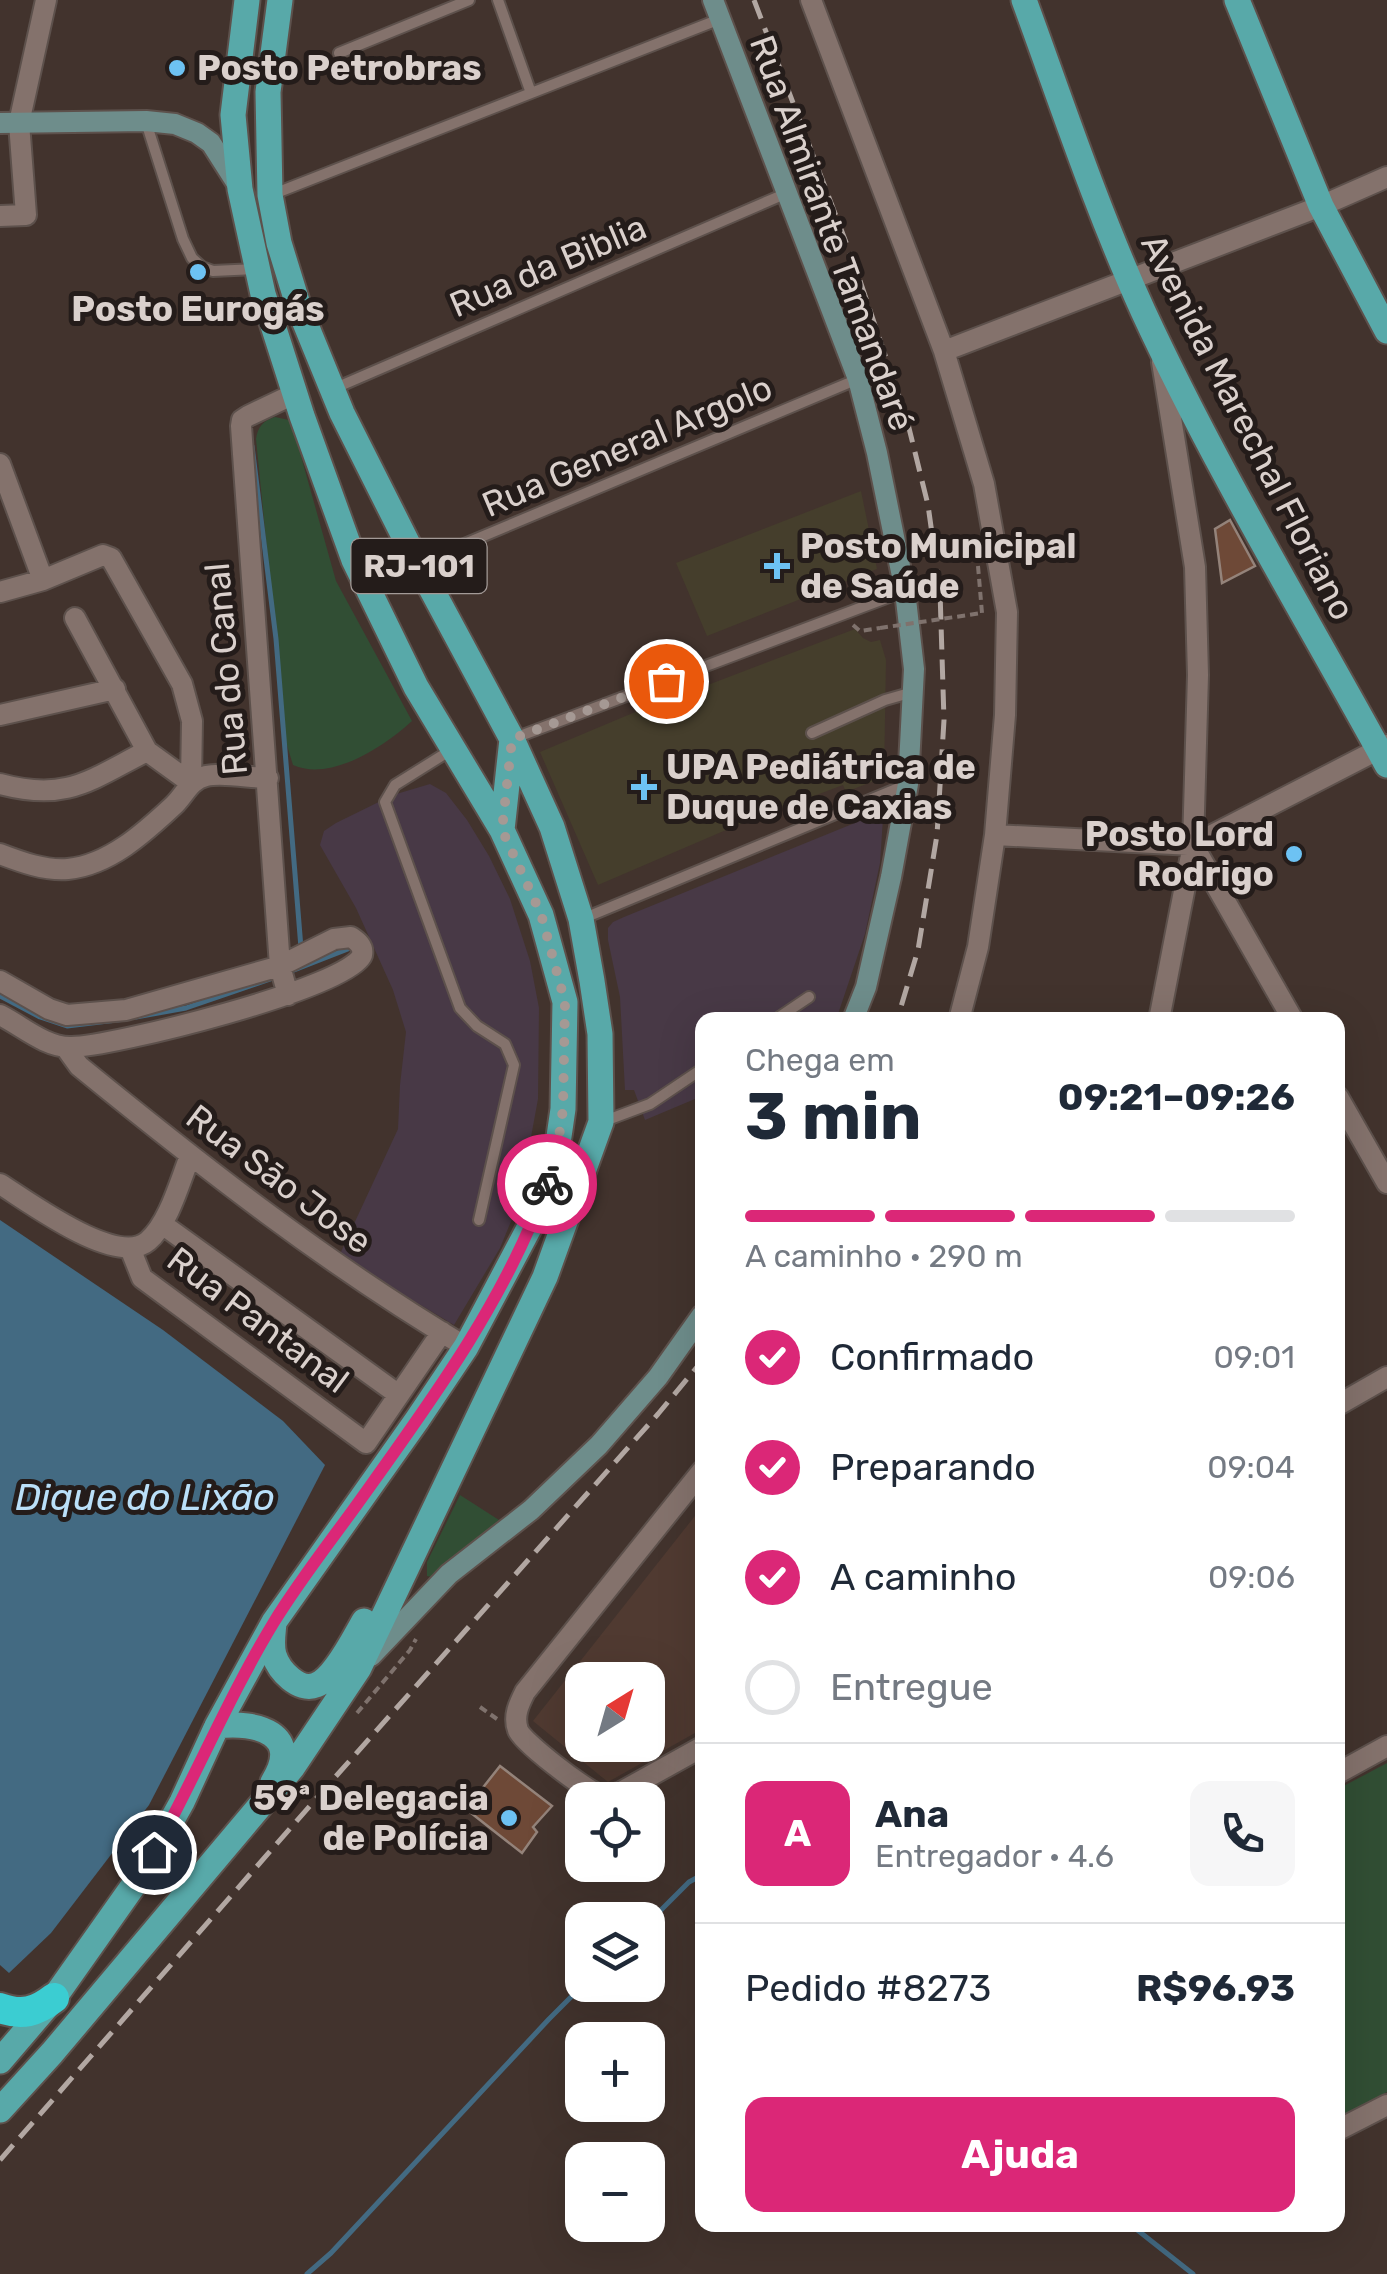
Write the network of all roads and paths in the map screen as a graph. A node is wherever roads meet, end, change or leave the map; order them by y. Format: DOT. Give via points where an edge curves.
graph roads {
  1 [pos="46,0"];
  2 [pos="247,0"];
  3 [pos="280,0"];
  4 [pos="468,0"];
  5 [pos="498,0"];
  6 [pos="811,0"];
  7 [pos="1024,0"];
  8 [pos="1237,0"];
  9 [pos="716,9"];
  10 [pos="338,53"];
  11 [pos="531,93"];
  12 [pos="146,121"];
  13 [pos="10,123"];
  14 [pos="1387,177"];
  15 [pos="240,189"];
  16 [pos="786,193"];
  17 [pos="270,195"];
  18 [pos="1321,206"];
  19 [pos="0,216"];
  20 [pos="257,269"];
  21 [pos="1130,282"];
  22 [pos="1387,332"];
  23 [pos="1159,345"];
  24 [pos="944,351"];
  25 [pos="858,379"];
  26 [pos="332,390"];
  27 [pos="294,394"];
  28 [pos="0,464"];
  29 [pos="418,564"];
  30 [pos="43,580"];
  31 [pos="904,591"];
  32 [pos="0,592"];
  33 [pos="982,614"];
  34 [pos="75,618"];
  35 [pos="880,628"];
  36 [pos="115,689"];
  37 [pos="914,692"];
  38 [pos="0,716"];
  39 [pos="812,733"];
  40 [pos="512,739"];
  41 [pos="452,750"];
  42 [pos="147,751"];
  43 [pos="1384,753"];
  44 [pos="268,778"];
  45 [pos="191,783"];
  46 [pos="0,784"];
  47 [pos="908,784"];
  48 [pos="502,830"];
  49 [pos="994,836"];
  50 [pos="1193,844"];
  51 [pos="0,854"];
  52 [pos="581,919"];
  53 [pos="289,972"];
  54 [pos="0,981"];
  55 [pos="809,997"];
  56 [pos="10,1008"];
  57 [pos="787,1012"];
  58 [pos="856,1012"];
  59 [pos="961,1012"];
  60 [pos="1161,1012"];
  61 [pos="1289,1012"];
  62 [pos="66,1048"];
  63 [pos="695,1074"];
  64 [pos="1345,1109"];
  65 [pos="601,1122"];
  66 [pos="190,1156"];
  67 [pos="1387,1183"];
  68 [pos="0,1184"];
  69 [pos="479,1220"];
  70 [pos="162,1224"];
  71 [pos="130,1248"];
  72 [pos="695,1324"];
  73 [pos="442,1332"];
  74 [pos="466,1346"];
  75 [pos="1387,1377"];
  76 [pos="399,1396"];
  77 [pos="1345,1401"];
  78 [pos="695,1481"];
  79 [pos="438,1502"];
  80 [pos="274,1622"];
  81 [pos="359,1668"];
  82 [pos="218,1726"];
  83 [pos="1387,1746"];
  84 [pos="695,1751"];
  85 [pos="1345,1769"];
  86 [pos="244,1828"];
  87 [pos="54,1998"];
  88 [pos="0,2008"];
  89 [pos="0,2061"];
  90 [pos="1387,2105"];
  91 [pos="0,2110"];
  92 [pos="1345,2126"];
  1 -- 13 [label="street"];
  2 -- 15 [label="main road, RJ-101" via="233,115"];
  3 -- 17 [label="main road, RJ-101" via="268,92"];
  4 -- 10 [label="lane"];
  5 -- 11 [label="lane"];
  6 -- 24 [label="street"];
  7 -- 21 [label="main road, Avenida Marechal Floriano"];
  8 -- 18 [label="main road"];
  9 -- 11 [label="lane"];
  9 -- 16 [label="main road, Rua Almirante Tamandaré"];
  11 -- 17 [label="lane"];
  12 -- 13 [label="main road"];
  12 -- 15 [label="main road" via="198,134"];
  12 -- 20 [label="lane" via="192,258 212,271"];
  13 -- 19 [label="street" via="26,215"];
  14 -- 18 [label="street"];
  15 -- 20 [label="main road, RJ-101"];
  16 -- 25 [label="main road, Rua Almirante Tamandaré"];
  16 -- 26 [label="lane, Rua da Biblia"];
  17 -- 26 [label="main road, RJ-101" via="289,276"];
  18 -- 21 [label="street"];
  18 -- 22 [label="main road"];
  20 -- 27 [label="main road, RJ-101"];
  21 -- 23 [label="main road, Avenida Marechal Floriano"];
  21 -- 24 [label="street"];
  23 -- 43 [label="main road, Avenida Marechal Floriano"];
  23 -- 50 [label="street" via="1195,567"];
  24 -- 49 [label="street" via="984,484 1007,612"];
  25 -- 29 [label="lane, Rua General Argolo"];
  25 -- 31 [label="main road, Rua Almirante Tamandaré"];
  26 -- 29 [label="main road, RJ-101"];
  27 -- 41 [label="main road, RJ-101" via="354,560"];
  27 -- 44 [label="street, Rua do Canal" via="241,426"];
  28 -- 30 [label="street"];
  29 -- 40 [label="main road, RJ-101"];
  30 -- 32 [label="street"];
  30 -- 45 [label="street" via="103,555 111,558 182,684 192,721"];
  31 -- 37 [label="main road, Rua Almirante Tamandaré"];
  31 -- 40 [label="lane"];
  33 -- 35 [label="path, bridge"];
  34 -- 36 [label="street"];
  36 -- 38 [label="street"];
  36 -- 42 [label="street"];
  37 -- 39 [label="lane"];
  37 -- 47 [label="main road, Rua Almirante Tamandaré"];
  40 -- 48 [label="main road"];
  40 -- 52 [label="main road, RJ-101" via="552,827"];
  41 -- 48 [label="main road, RJ-101"];
  41 -- 69 [label="lane" via="395,785 385,802 460,1008 512,1054"];
  42 -- 45 [label="street"];
  42 -- 46 [label="street" via="72,788 37,792"];
  43 -- 50 [label="street"];
  44 -- 45 [label="street" via="208,776"];
  44 -- 53 [label="street, Rua do Canal"];
  45 -- 51 [label="street" via="121,850 93,863 34,866"];
  47 -- 52 [label="lane"];
  47 -- 58 [label="main road, Rua Almirante Tamandaré"];
  48 -- 74 [label="main road, RJ-101" via="541,914 565,1002 563,1109 556,1157 536,1215"];
  49 -- 50 [label="street"];
  49 -- 59 [label="street"];
  50 -- 60 [label="street"];
  50 -- 61 [label="street"];
  52 -- 65 [label="main road, RJ-101" via="600,1034"];
  53 -- 53 [label="street" via="334,939 351,937 362,949 354,965 335,975"];
  53 -- 56 [label="street, Rua Sāo Jose" via="126,1010 67,1015"];
  53 -- 62 [label="street" via="170,1029"];
  54 -- 56 [label="street, Rua Sāo Jose"];
  55 -- 57 [label="lane"];
  56 -- 62 [label="street, Rua Sāo Jose" via="46,1042"];
  62 -- 66 [label="street, Rua Sāo Jose" via="79,1066"];
  63 -- 65 [label="lane" via="650,1104"];
  64 -- 67 [label="street"];
  65 -- 79 [label="main road, RJ-101" via="545,1277"];
  66 -- 70 [label="street"];
  66 -- 73 [label="street, Rua Sāo Jose" via="305,1243"];
  68 -- 71 [label="street, Rua Pantanal" via="61,1223"];
  70 -- 71 [label="street" via="146,1243"];
  70 -- 76 [label="street"];
  71 -- 76 [label="street, Rua Pantanal" via="142,1278 366,1443"];
  72 -- 81 [label="main road" via="598,1445 531,1510 449,1574"];
  73 -- 74 [label="street, Rua Sāo Jose"];
  73 -- 76 [label="street, Rua Pantanal"];
  74 -- 80 [label="main road, RJ-101"];
  75 -- 77 [label="street"];
  78 -- 84 [label="street" via="526,1692 516,1720 518,1735 594,1794 622,1792"];
  79 -- 80 [label="main road" via="322,1682 304,1686 278,1666"];
  79 -- 81 [label="main road, RJ-101"];
  80 -- 82 [label="main road, RJ-101"];
  81 -- 86 [label="main road, RJ-101"];
  82 -- 86 [label="main road" via="260,1727 280,1744 280,1770"];
  82 -- 87 [label="main road, RJ-101" via="142,1872"];
  83 -- 85 [label="street"];
  86 -- 91 [label="main road, RJ-101"];
  87 -- 88 [label="highway" via="34,2011"];
  87 -- 89 [label="main road, RJ-101"];
  90 -- 92 [label="street"];
}
